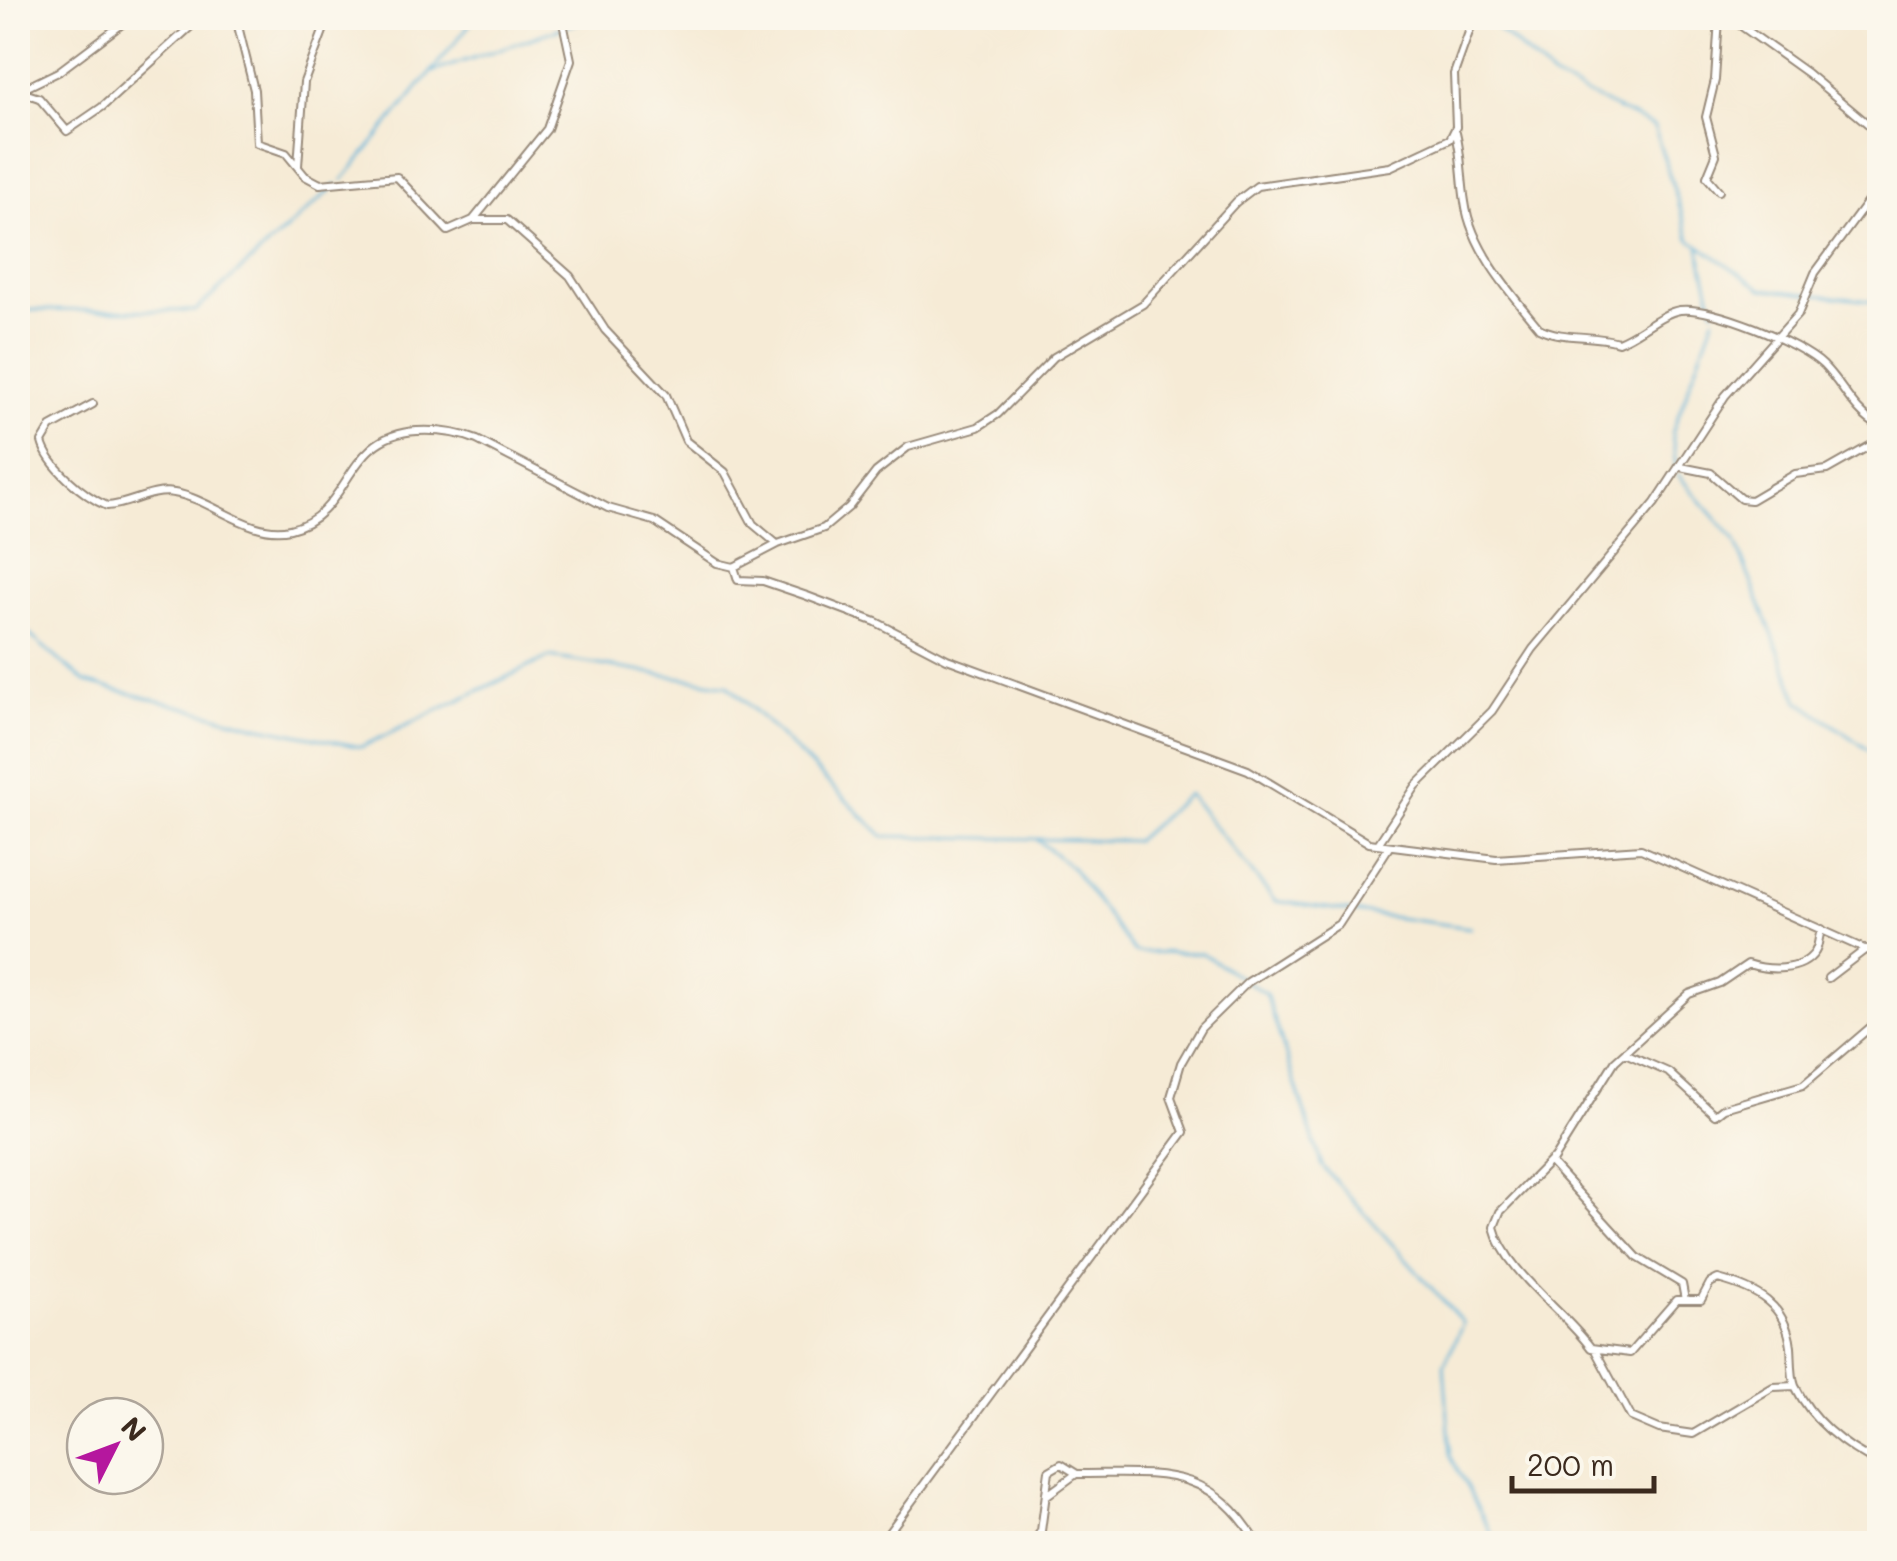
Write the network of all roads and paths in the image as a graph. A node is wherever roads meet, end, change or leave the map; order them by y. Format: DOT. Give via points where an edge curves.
graph roads {
  1 [pos="130,18"];
  2 [pos="200,18"];
  3 [pos="328,18"];
  4 [pos="562,18"];
  5 [pos="1474,18"];
  6 [pos="1719,18"];
  7 [pos="1730,18"];
  8 [pos="234,19"];
  9 [pos="18,91"];
  10 [pos="1456,133"];
  11 [pos="1880,134"];
  12 [pos="298,168"];
  13 [pos="1880,186"];
  14 [pos="1719,191"];
  15 [pos="474,220"];
  16 [pos="1774,338"];
  17 [pos="93,404"];
  18 [pos="1880,427"];
  19 [pos="1880,440"];
  20 [pos="1679,467"];
  21 [pos="778,544"];
  22 [pos="734,568"];
  23 [pos="1378,844"];
  24 [pos="1389,847"];
  25 [pos="1822,929"];
  26 [pos="1867,949"];
  27 [pos="1880,956"];
  28 [pos="1828,978"];
  29 [pos="1880,1020"];
  30 [pos="1626,1053"];
  31 [pos="1552,1159"];
  32 [pos="1686,1300"];
  33 [pos="1596,1352"];
  34 [pos="1795,1386"];
  35 [pos="1880,1464"];
  36 [pos="1077,1474"];
  37 [pos="1046,1496"];
  38 [pos="920,1544"];
  39 [pos="1032,1544"];
  40 [pos="1258,1544"];
  1 -- 9 [label="street" via="58,72"];
  2 -- 9 [label="street" via="67,131 39,98"];
  3 -- 12 [label="street" via="304,82"];
  4 -- 15 [label="street" via="571,60 547,129"];
  5 -- 10 [label="street" via="1454,74"];
  6 -- 14 [label="street" via="1706,117 1716,150 1707,180"];
  7 -- 11 [label="street"];
  8 -- 12 [label="street" via="254,90 258,143 286,153"];
  10 -- 16 [label="street" via="1474,236 1539,328 1618,342 1678,310"];
  10 -- 21 [label="street" via="1390,167 1257,186 1143,304 1054,357 998,414 908,447 824,528"];
  12 -- 15 [label="street" via="332,186 398,177 448,231"];
  13 -- 16 [label="street" via="1815,274 1798,314"];
  15 -- 21 [label="street" via="507,220 576,282 605,330 666,395 686,441 725,472 753,524"];
  16 -- 18 [label="street" via="1815,357 1858,414"];
  16 -- 20 [label="street" via="1725,396"];
  17 -- 22 [label="street" via="51,427 42,442 79,487 107,506 170,492 262,528 286,530 322,511 378,440 454,432 608,508 647,518"];
  19 -- 20 [label="street" via="1828,470 1795,474 1751,500 1741,500 1711,474"];
  20 -- 23 [label="street" via="1533,648 1492,711 1416,786"];
  21 -- 22 [label="street"];
  22 -- 23 [label="street" via="738,580 807,596 947,659 1248,770"];
  23 -- 24 [label="street"];
  24 -- 25 [label="street" via="1496,860 1640,848"];
  24 -- 38 [label="street" via="1339,924 1248,982 1201,1028 1172,1097 1184,1132 889,1532"];
  25 -- 26 [label="street"];
  25 -- 30 [label="street" via="1805,961 1768,971 1743,966 1720,984 1689,994"];
  26 -- 27 [label="street"];
  26 -- 28 [label="street"];
  29 -- 30 [label="street" via="1803,1085 1715,1115 1668,1072"];
  30 -- 31 [label="street"];
  31 -- 32 [label="street" via="1630,1251 1682,1284"];
  31 -- 33 [label="street" via="1494,1220 1496,1236"];
  32 -- 33 [label="street" via="1676,1300 1630,1353"];
  32 -- 34 [label="street" via="1701,1300 1715,1280 1765,1298 1788,1329"];
  33 -- 34 [label="street" via="1631,1416 1660,1429 1693,1434 1780,1384"];
  34 -- 35 [label="street" via="1824,1426"];
  36 -- 37 [label="street"];
  36 -- 37 [label="street" via="1061,1464 1051,1467"];
  36 -- 40 [label="street" via="1191,1479 1235,1508"];
  37 -- 39 [label="street"];
}
